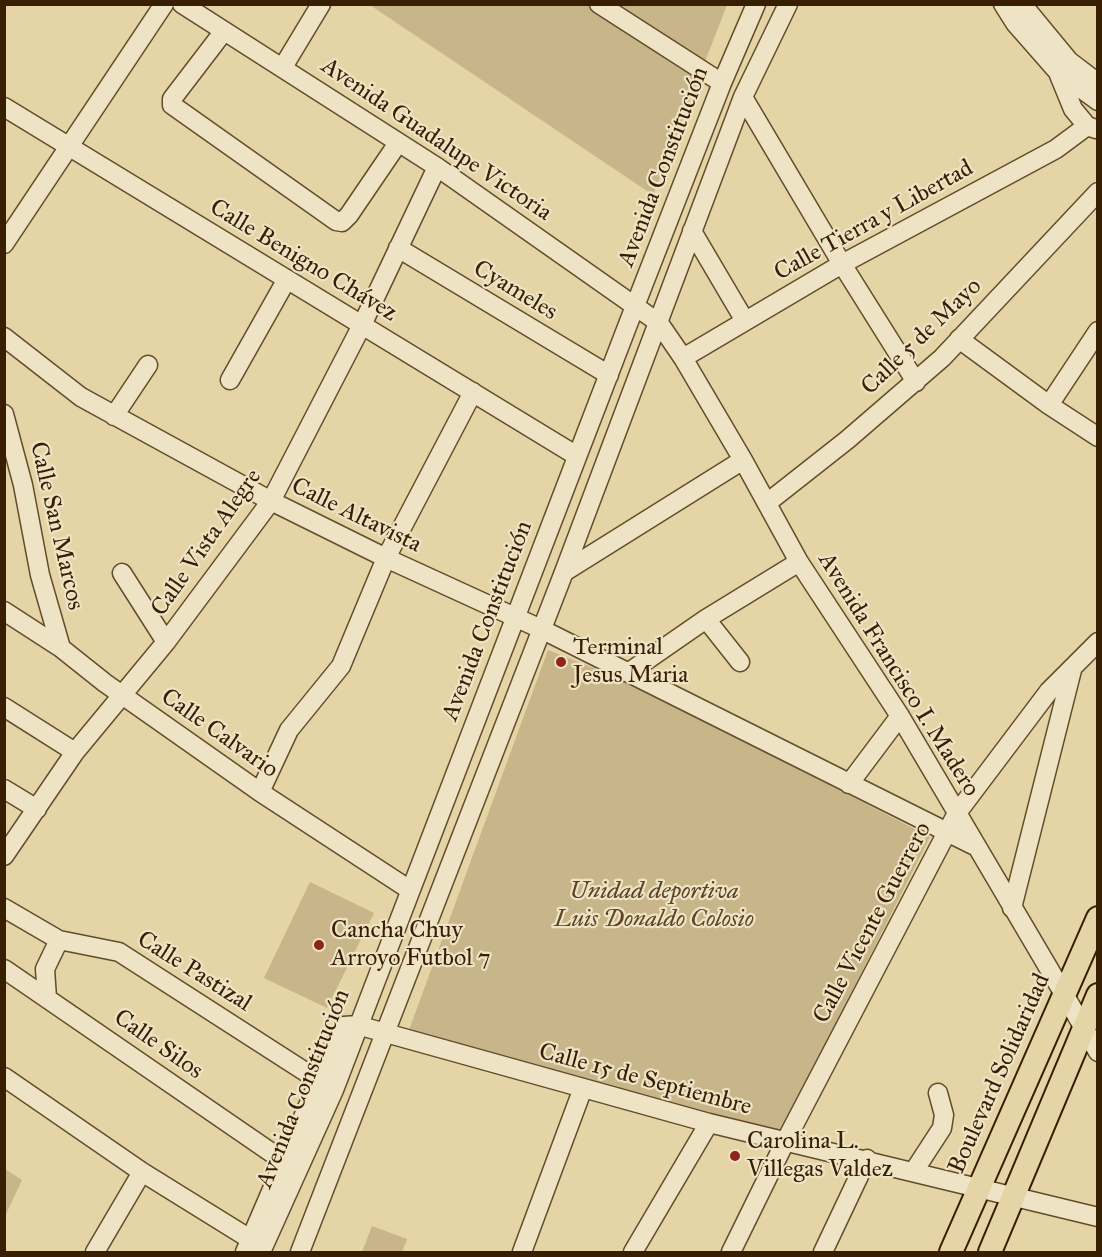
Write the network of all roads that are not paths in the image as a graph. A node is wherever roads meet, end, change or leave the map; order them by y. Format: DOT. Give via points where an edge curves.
graph roads {
  1 [pos="164,4"];
  2 [pos="182,4"];
  3 [pos="321,4"];
  4 [pos="598,4"];
  5 [pos="756,4"];
  6 [pos="788,4"];
  7 [pos="1003,4"];
  8 [pos="1022,4"];
  9 [pos="224,31"];
  10 [pos="283,67"];
  11 [pos="1058,72"];
  12 [pos="722,83"];
  13 [pos="1098,83"];
  14 [pos="743,97"];
  15 [pos="1098,101"];
  16 [pos="4,107"];
  17 [pos="1092,128"];
  18 [pos="398,142"];
  19 [pos="69,146"];
  20 [pos="437,166"];
  21 [pos="1098,192"];
  22 [pos="692,231"];
  23 [pos="4,244"];
  24 [pos="398,248"];
  25 [pos="842,264"];
  26 [pos="287,279"];
  27 [pos="635,306"];
  28 [pos="745,321"];
  29 [pos="658,323"];
  30 [pos="362,325"];
  31 [pos="1096,336"];
  32 [pos="4,337"];
  33 [pos="959,339"];
  34 [pos="683,358"];
  35 [pos="148,365"];
  36 [pos="609,375"];
  37 [pos="230,380"];
  38 [pos="916,381"];
  39 [pos="473,392"];
  40 [pos="1049,405"];
  41 [pos="4,414"];
  42 [pos="114,416"];
  43 [pos="1098,437"];
  44 [pos="577,456"];
  45 [pos="743,460"];
  46 [pos="271,501"];
  47 [pos="767,503"];
  48 [pos="386,558"];
  49 [pos="799,562"];
  50 [pos="564,572"];
  51 [pos="122,573"];
  52 [pos="4,611"];
  53 [pos="515,619"];
  54 [pos="706,619"];
  55 [pos="540,629"];
  56 [pos="166,642"];
  57 [pos="1098,642"];
  58 [pos="61,648"];
  59 [pos="740,662"];
  60 [pos="1072,669"];
  61 [pos="628,673"];
  62 [pos="121,694"];
  63 [pos="4,707"];
  64 [pos="900,716"];
  65 [pos="75,752"];
  66 [pos="849,784"];
  67 [pos="4,789"];
  68 [pos="260,792"];
  69 [pos="37,809"];
  70 [pos="957,813"];
  71 [pos="947,834"];
  72 [pos="973,845"];
  73 [pos="4,856"];
  74 [pos="410,890"];
  75 [pos="4,908"];
  76 [pos="1012,908"];
  77 [pos="1098,918"];
  78 [pos="59,940"];
  79 [pos="4,969"];
  80 [pos="1098,995"];
  81 [pos="47,998"];
  82 [pos="1065,998"];
  83 [pos="357,1025"];
  84 [pos="1083,1029"];
  85 [pos="386,1034"];
  86 [pos="1098,1052"];
  87 [pos="4,1077"];
  88 [pos="318,1080"];
  89 [pos="583,1088"];
  90 [pos="938,1093"];
  91 [pos="709,1123"];
  92 [pos="785,1142"];
  93 [pos="867,1159"];
  94 [pos="285,1162"];
  95 [pos="914,1171"];
  96 [pos="142,1172"];
  97 [pos="979,1187"];
  98 [pos="1014,1197"];
  99 [pos="1098,1217"];
  100 [pos="252,1248"];
  101 [pos="94,1252"];
  102 [pos="300,1252"];
  103 [pos="522,1252"];
  104 [pos="633,1252"];
  105 [pos="731,1252"];
  106 [pos="823,1252"];
  107 [pos="951,1252"];
  108 [pos="990,1252"];
  1 -- 19 [label="street"];
  2 -- 9 [label="street, Avenida Guadalupe Victoria"];
  3 -- 10 [label="street"];
  4 -- 12 [label="street"];
  5 -- 12 [label="street, Avenida Constitución"];
  6 -- 14 [label="street, Avenida Constitución"];
  7 -- 11 [label="street"];
  8 -- 13 [label="street" via="1069,61"];
  9 -- 10 [label="street, Avenida Guadalupe Victoria"];
  9 -- 18 [label="street" via="172,99 172,105 336,221 342,222 349,215"];
  10 -- 18 [label="street, Avenida Guadalupe Victoria"];
  11 -- 15 [label="street"];
  11 -- 17 [label="street" via="1073,109"];
  12 -- 27 [label="street, Avenida Constitución"];
  14 -- 22 [label="street, Avenida Constitución"];
  14 -- 25 [label="street"];
  16 -- 19 [label="street, Calle Benigno Chávez"];
  17 -- 25 [label="street, Calle Tierra y Libertad"];
  18 -- 20 [label="street, Avenida Guadalupe Victoria"];
  19 -- 23 [label="street"];
  19 -- 26 [label="street, Calle Benigno Chávez"];
  20 -- 24 [label="street, Calle Vista Alegre"];
  20 -- 27 [label="street, Avenida Guadalupe Victoria"];
  21 -- 33 [label="street, Calle 5 de Mayo"];
  22 -- 28 [label="street"];
  22 -- 29 [label="street, Avenida Constitución"];
  24 -- 30 [label="street, Calle Vista Alegre"];
  24 -- 36 [label="street, Cyameles"];
  25 -- 28 [label="street, Calle Tierra y Libertad"];
  25 -- 38 [label="street"];
  26 -- 30 [label="street, Calle Benigno Chávez"];
  26 -- 37 [label="street"];
  27 -- 29 [label="street, Avenida Guadalupe Victoria"];
  27 -- 36 [label="street, Avenida Constitución"];
  28 -- 34 [label="street, Calle Tierra y Libertad"];
  29 -- 34 [label="street, Avenida Francisco I. Madero"];
  29 -- 50 [label="street, Avenida Constitución"];
  30 -- 39 [label="street, Calle Benigno Chávez"];
  30 -- 46 [label="street, Calle Vista Alegre"];
  31 -- 40 [label="street"];
  32 -- 42 [label="street, Calle Altavista" via="81,397"];
  33 -- 38 [label="street, Calle 5 de Mayo"];
  33 -- 40 [label="street"];
  34 -- 45 [label="street, Avenida Francisco I. Madero"];
  35 -- 42 [label="street"];
  36 -- 44 [label="street, Avenida Constitución"];
  38 -- 47 [label="street, Calle 5 de Mayo"];
  39 -- 44 [label="street, Calle Benigno Chávez"];
  39 -- 48 [label="street"];
  40 -- 43 [label="street"];
  41 -- 58 [label="street, Calle San Marcos"];
  42 -- 46 [label="street, Calle Altavista"];
  44 -- 53 [label="street, Avenida Constitución"];
  45 -- 47 [label="street, Avenida Francisco I. Madero"];
  45 -- 50 [label="street"];
  46 -- 48 [label="street, Calle Altavista"];
  46 -- 56 [label="street, Calle Vista Alegre"];
  47 -- 49 [label="street, Avenida Francisco I. Madero"];
  48 -- 53 [label="street, Calle Altavista"];
  48 -- 68 [label="street" via="341,666 289,730"];
  49 -- 54 [label="street"];
  49 -- 64 [label="street, Avenida Francisco I. Madero"];
  50 -- 55 [label="street, Avenida Constitución"];
  51 -- 56 [label="street"];
  52 -- 58 [label="street, Calle Calvario"];
  53 -- 55 [label="street, Calle Altavista"];
  53 -- 74 [label="street, Avenida Constitución"];
  54 -- 59 [label="street"];
  54 -- 61 [label="street"];
  55 -- 61 [label="street, Calle Altavista"];
  55 -- 85 [label="street, Avenida Constitución"];
  56 -- 62 [label="street, Calle Vista Alegre"];
  57 -- 60 [label="street, Calle Vicente Guerrero"];
  58 -- 62 [label="street, Calle Calvario"];
  60 -- 70 [label="street, Calle Vicente Guerrero" via="1049,691"];
  60 -- 76 [label="street"];
  61 -- 66 [label="street, Calle Altavista"];
  62 -- 65 [label="street, Calle Vista Alegre"];
  62 -- 68 [label="street, Calle Calvario"];
  63 -- 65 [label="street"];
  64 -- 66 [label="street"];
  64 -- 70 [label="street, Avenida Francisco I. Madero"];
  65 -- 69 [label="street, Calle Vista Alegre"];
  66 -- 71 [label="street, Calle Altavista"];
  67 -- 69 [label="street"];
  68 -- 74 [label="street, Calle Calvario"];
  69 -- 73 [label="street, Calle Vista Alegre"];
  70 -- 71 [label="street, Calle Vicente Guerrero"];
  70 -- 72 [label="street, Avenida Francisco I. Madero"];
  71 -- 72 [label="street, Calle Altavista"];
  71 -- 92 [label="street, Calle Vicente Guerrero"];
  72 -- 76 [label="street, Avenida Francisco I. Madero"];
  74 -- 83 [label="street, Avenida Constitución"];
  75 -- 78 [label="street, Calle Pastizal"];
  76 -- 82 [label="street, Avenida Francisco I. Madero"];
  77 -- 82 [label="main road, Boulevard Solidaridad"];
  78 -- 81 [label="street" via="45,969"];
  78 -- 88 [label="street, Calle Pastizal" via="119,952"];
  79 -- 81 [label="street, Calle Silos"];
  80 -- 84 [label="main road"];
  81 -- 94 [label="street, Calle Silos"];
  82 -- 84 [label="street, Avenida Francisco I. Madero"];
  82 -- 97 [label="main road, Boulevard Solidaridad"];
  83 -- 85 [label="street, Calle 15 de Septiembre"];
  83 -- 88 [label="street" via="344,1026"];
  83 -- 100 [label="street, Avenida Constitución" via="334,1090"];
  84 -- 86 [label="street, Avenida Francisco I. Madero"];
  84 -- 98 [label="main road"];
  85 -- 89 [label="street, Calle 15 de Septiembre"];
  85 -- 102 [label="street, Avenida Constitución"];
  87 -- 96 [label="street"];
  88 -- 94 [label="street"];
  89 -- 91 [label="street, Calle 15 de Septiembre"];
  89 -- 103 [label="street"];
  90 -- 95 [label="street" via="944,1115 942,1128"];
  91 -- 92 [label="street, Calle 15 de Septiembre"];
  91 -- 104 [label="street"];
  92 -- 93 [label="street, Calle 15 de Septiembre"];
  92 -- 105 [label="street, Calle Vicente Guerrero"];
  93 -- 95 [label="street, Calle 15 de Septiembre"];
  93 -- 106 [label="street"];
  94 -- 100 [label="street"];
  95 -- 97 [label="street, Calle 15 de Septiembre"];
  96 -- 100 [label="street"];
  96 -- 101 [label="street"];
  97 -- 98 [label="street, Calle 15 de Septiembre"];
  97 -- 107 [label="main road, Boulevard Solidaridad"];
  98 -- 99 [label="street, Calle 15 de Septiembre"];
  98 -- 108 [label="main road"];
}
